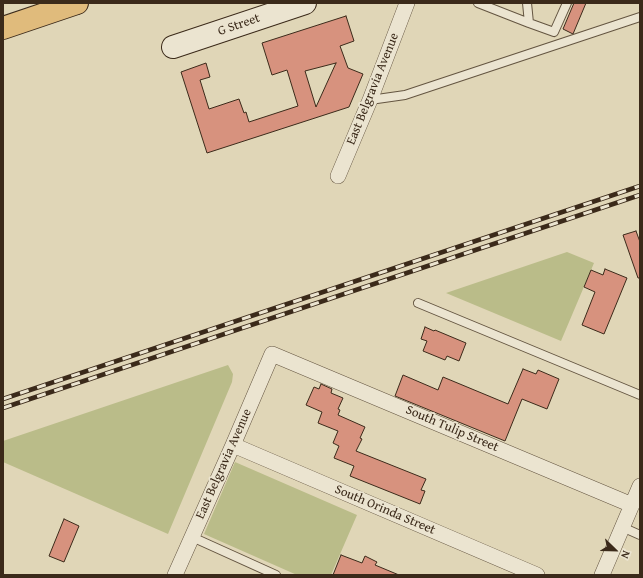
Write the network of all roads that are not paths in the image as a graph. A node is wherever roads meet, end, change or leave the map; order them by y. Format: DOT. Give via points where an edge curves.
graph roads {
  1 [pos="77,3"];
  2 [pos="305,3"];
  3 [pos="407,3"];
  4 [pos="478,3"];
  5 [pos="527,3"];
  6 [pos="567,3"];
  7 [pos="640,17"];
  8 [pos="529,23"];
  9 [pos="3,28"];
  10 [pos="173,47"];
  11 [pos="370,100"];
  12 [pos="338,176"];
  13 [pos="418,303"];
  14 [pos="272,354"];
  15 [pos="640,395"];
  16 [pos="233,446"];
  17 [pos="640,486"];
  18 [pos="632,505"];
  19 [pos="622,527"];
  20 [pos="640,535"];
  21 [pos="192,536"];
  22 [pos="176,575"];
  23 [pos="276,575"];
  24 [pos="537,575"];
  25 [pos="602,575"];
  1 -- 9 [label="main road"];
  2 -- 10 [label="street, G Street"];
  3 -- 11 [label="street, East Belgravia Avenue"];
  4 -- 8 [label="lane"];
  5 -- 8 [label="lane"];
  6 -- 8 [label="lane" via="554,32"];
  7 -- 11 [label="lane" via="406,95"];
  11 -- 12 [label="street, East Belgravia Avenue"];
  13 -- 15 [label="lane"];
  14 -- 16 [label="street, East Belgravia Avenue"];
  14 -- 18 [label="street, South Tulip Street"];
  16 -- 21 [label="street, East Belgravia Avenue"];
  16 -- 24 [label="street, South Orinda Street"];
  17 -- 18 [label="street"];
  18 -- 19 [label="street"];
  19 -- 20 [label="lane"];
  19 -- 25 [label="street"];
  21 -- 22 [label="street, East Belgravia Avenue"];
  21 -- 23 [label="lane"];
}
